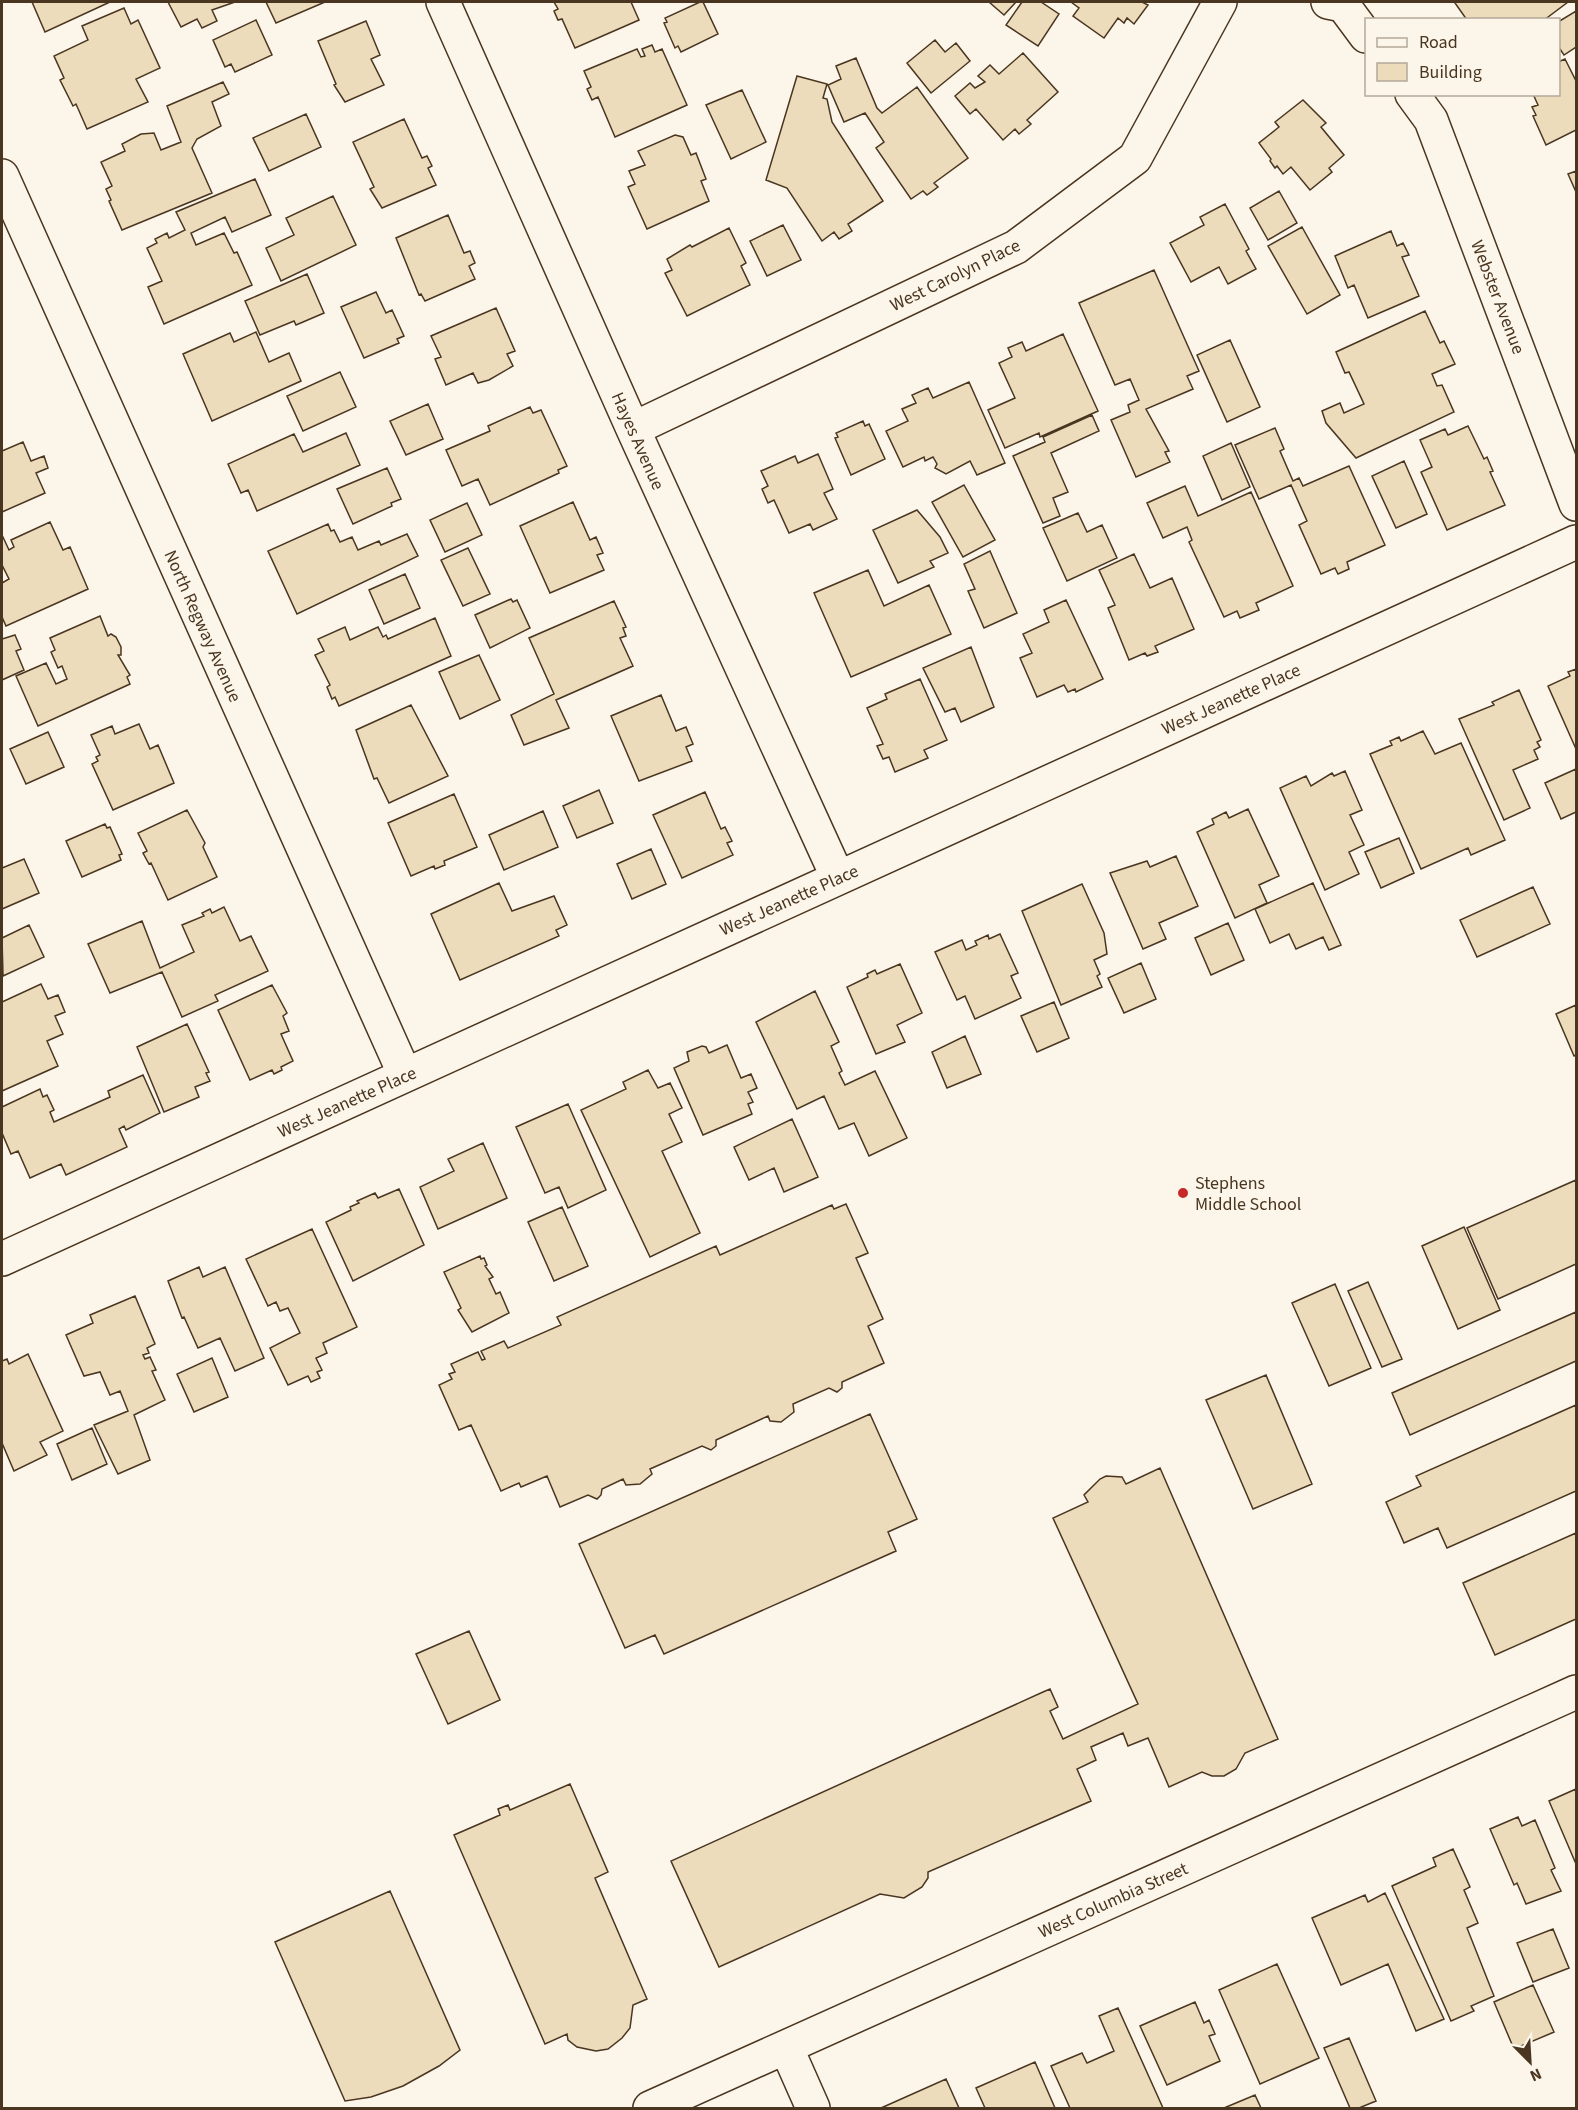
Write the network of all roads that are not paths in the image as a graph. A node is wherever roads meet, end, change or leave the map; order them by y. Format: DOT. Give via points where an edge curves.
graph roads {
  1 [pos="443,2"];
  2 [pos="1220,2"];
  3 [pos="1328,2"];
  4 [pos="1365,35"];
  5 [pos="1413,96"];
  6 [pos="2,176"];
  7 [pos="633,429"];
  8 [pos="1576,504"];
  9 [pos="1576,542"];
  10 [pos="838,878"];
  11 [pos="405,1075"];
  12 [pos="2,1259"];
  13 [pos="1576,1692"];
  14 [pos="786,2048"];
  15 [pos="650,2109"];
  16 [pos="813,2109"];
  1 -- 7 [label="street, Hayes Avenue"];
  2 -- 7 [label="street, West Carolyn Place" via="1135,158 1016,247"];
  3 -- 4 [label="street" via="1343,5"];
  5 -- 8 [label="street, Webster Avenue" via="1431,120"];
  6 -- 11 [label="street, North Regway Avenue"];
  7 -- 10 [label="street, Hayes Avenue"];
  9 -- 10 [label="street, West Jeanette Place"];
  10 -- 11 [label="street, West Jeanette Place"];
  11 -- 12 [label="street, West Jeanette Place"];
  13 -- 14 [label="street, West Columbia Street"];
  14 -- 15 [label="street, West Columbia Street"];
  14 -- 16 [label="street"];
}
